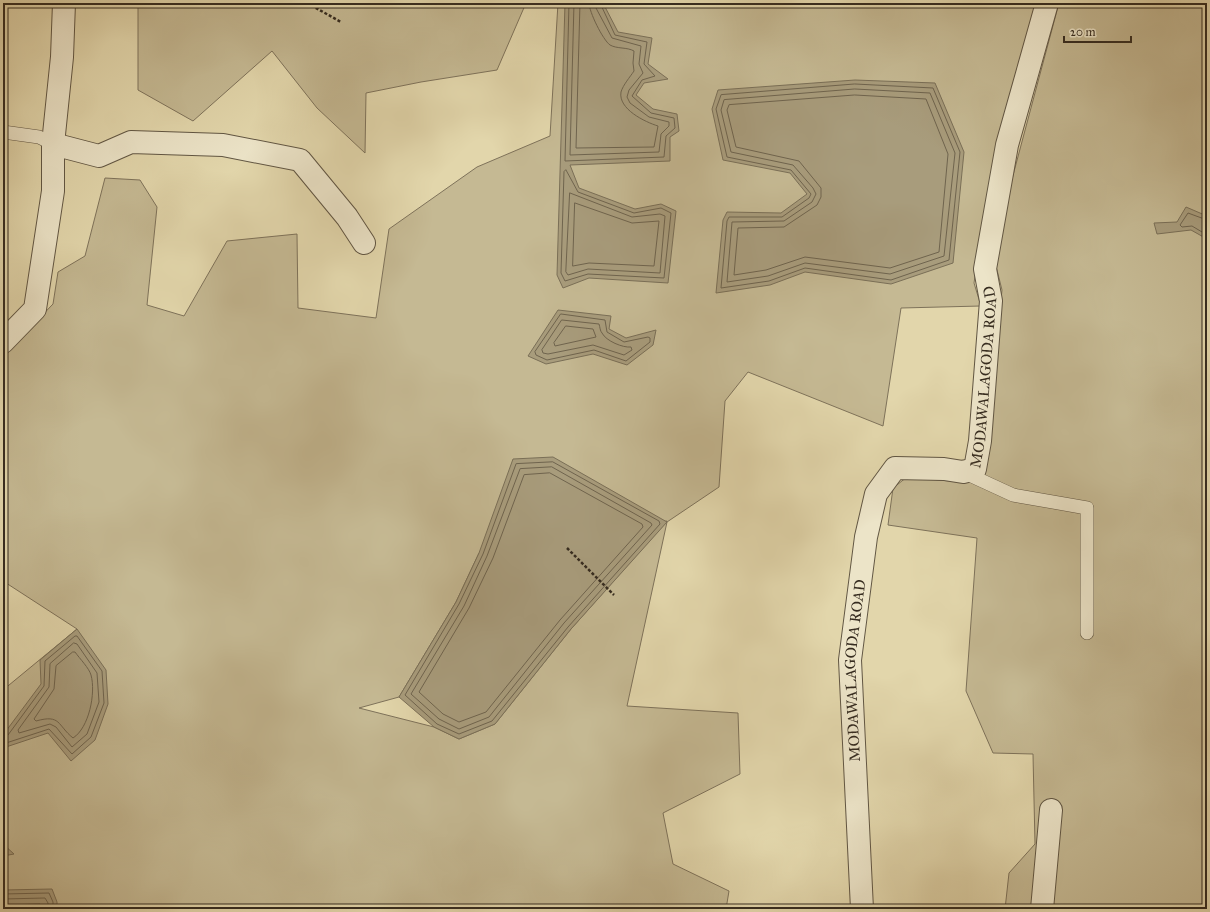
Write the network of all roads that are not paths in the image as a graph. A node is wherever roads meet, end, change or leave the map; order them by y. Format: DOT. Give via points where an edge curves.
graph roads {
  1 [pos="64,3"];
  2 [pos="1048,3"];
  3 [pos="3,132"];
  4 [pos="53,144"];
  5 [pos="364,243"];
  6 [pos="3,342"];
  7 [pos="963,472"];
  8 [pos="1087,632"];
  9 [pos="1051,810"];
  10 [pos="862,909"];
  11 [pos="1042,909"];
  1 -- 4 [label="street" via="62,57"];
  2 -- 7 [label="street, MODAWALAGODA ROAD" via="1006,145 985,269 991,301 980,441 976,469"];
  3 -- 4 [label="lane" via="39,137"];
  4 -- 5 [label="street" via="99,156 131,142 223,145 300,160 347,217"];
  4 -- 6 [label="street" via="53,190 35,309"];
  7 -- 8 [label="lane" via="1013,495 1087,508"];
  7 -- 10 [label="street, MODAWALAGODA ROAD" via="944,468 895,468 876,494 866,537 850,660"];
  9 -- 11 [label="street"];
}
